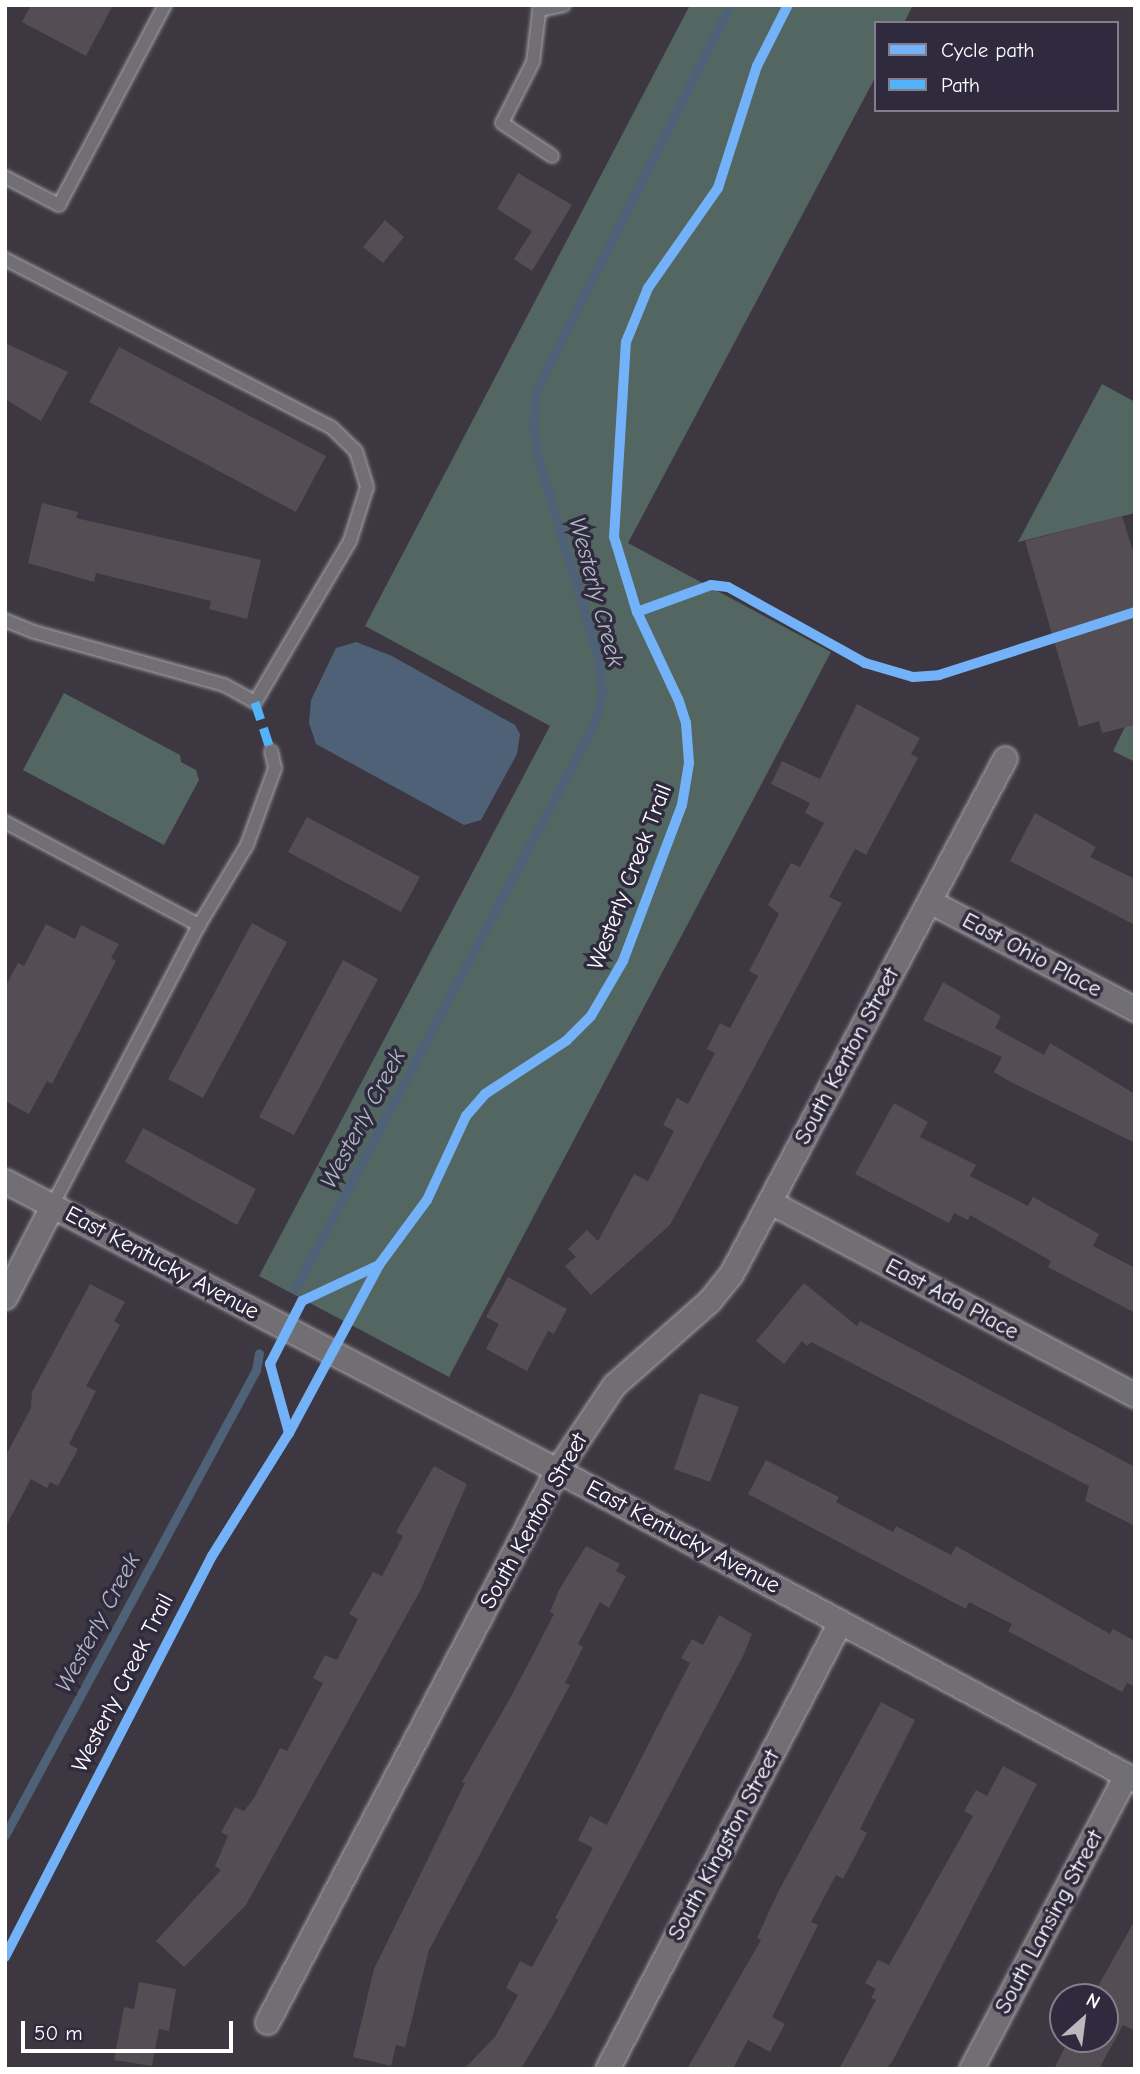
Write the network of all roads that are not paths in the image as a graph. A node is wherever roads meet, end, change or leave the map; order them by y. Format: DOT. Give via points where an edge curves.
graph roads {
  1 [pos="165,5"];
  2 [pos="564,5"];
  3 [pos="540,8"];
  4 [pos="552,156"];
  5 [pos="5,177"];
  6 [pos="5,259"];
  7 [pos="5,620"];
  8 [pos="271,751"];
  9 [pos="1005,758"];
  10 [pos="5,822"];
  11 [pos="929,901"];
  12 [pos="199,925"];
  13 [pos="1135,1009"];
  14 [pos="5,1181"];
  15 [pos="770,1202"];
  16 [pos="52,1206"];
  17 [pos="5,1297"];
  18 [pos="1135,1395"];
  19 [pos="557,1470"];
  20 [pos="840,1622"];
  21 [pos="1130,1778"];
  22 [pos="267,2022"];
  23 [pos="607,2069"];
  24 [pos="971,2069"];
  1 -- 5 [label="lane" via="59,205"];
  2 -- 3 [label="lane"];
  3 -- 4 [label="lane" via="531,69 502,123"];
  6 -- 7 [label="lane" via="331,427 356,451 367,487 350,541 255,702 224,685"];
  8 -- 12 [label="lane" via="275,768 247,845"];
  9 -- 11 [label="street, South Kenton Street"];
  10 -- 12 [label="lane"];
  11 -- 13 [label="street, East Ohio Place"];
  11 -- 15 [label="street, South Kenton Street"];
  12 -- 16 [label="lane"];
  14 -- 16 [label="street, East Kentucky Avenue"];
  15 -- 18 [label="street, East Ada Place"];
  15 -- 19 [label="street, South Kenton Street" via="731,1274 709,1301 614,1385"];
  16 -- 17 [label="street"];
  16 -- 19 [label="street, East Kentucky Avenue"];
  19 -- 20 [label="street, East Kentucky Avenue"];
  19 -- 22 [label="street, South Kenton Street"];
  20 -- 21 [label="street, East Kentucky Avenue"];
  20 -- 23 [label="street, South Kingston Street"];
  21 -- 24 [label="street, South Lansing Street"];
}
